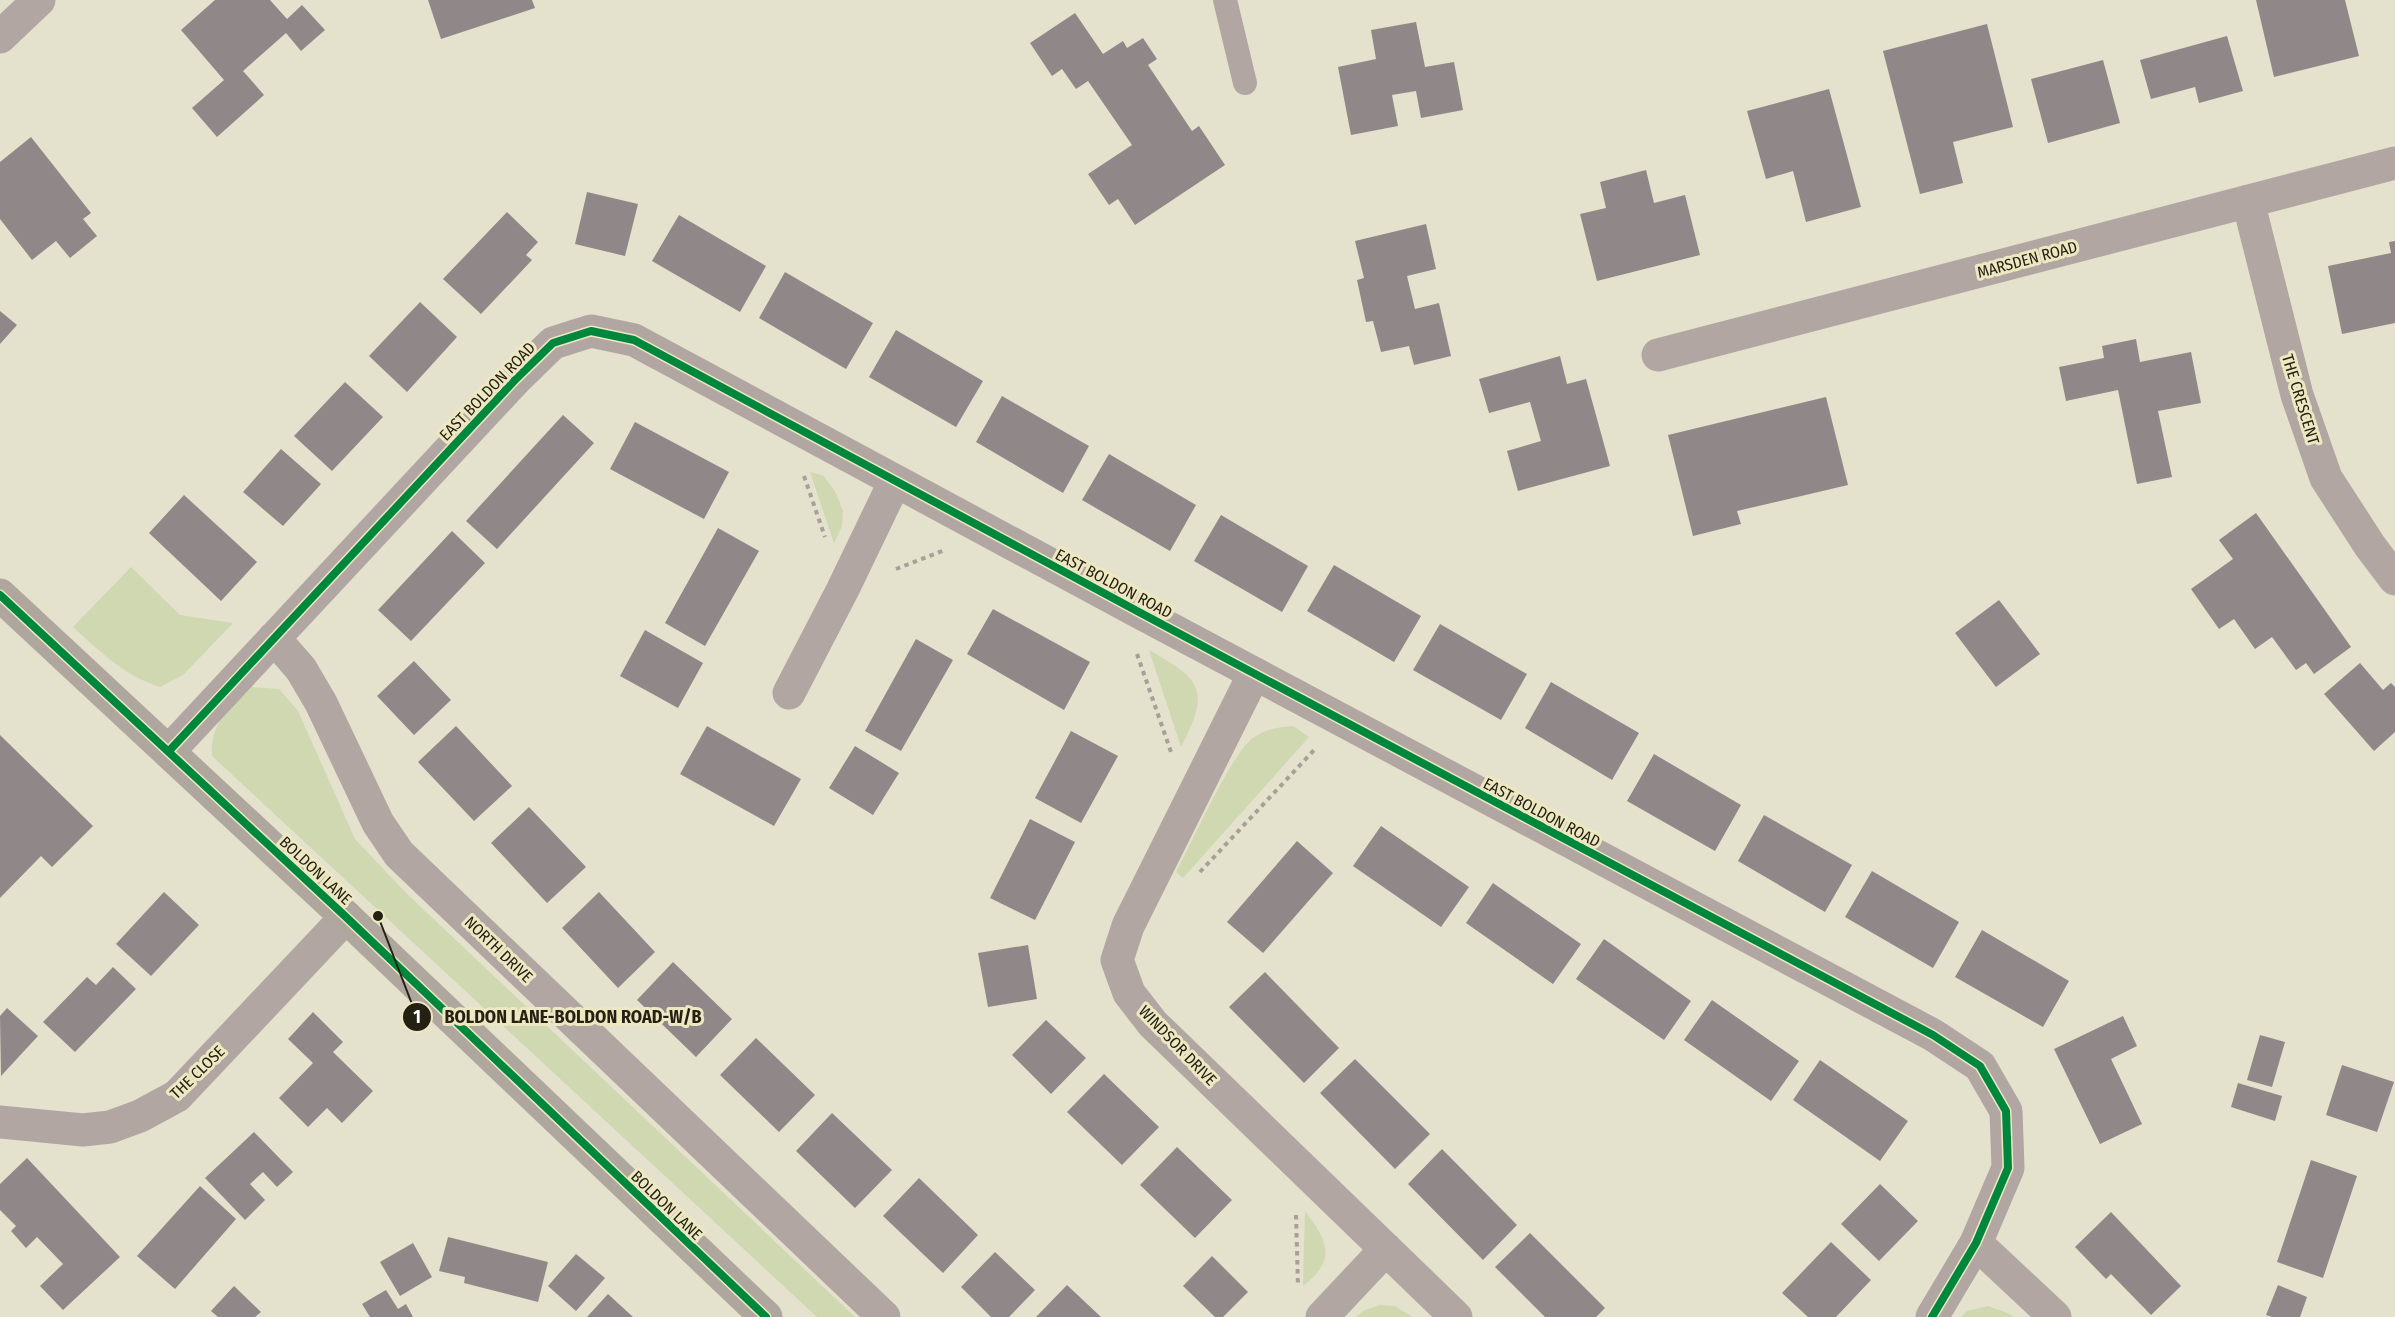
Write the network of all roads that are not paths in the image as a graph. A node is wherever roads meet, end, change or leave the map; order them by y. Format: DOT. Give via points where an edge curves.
graph roads {
  1 [pos="39,0"];
  2 [pos="1226,0"];
  3 [pos="0,37"];
  4 [pos="1245,83"];
  5 [pos="2395,163"];
  6 [pos="2248,201"];
  7 [pos="1659,355"];
  8 [pos="895,481"];
  9 [pos="2395,579"];
  10 [pos="0,595"];
  11 [pos="274,638"];
  12 [pos="1254,674"];
  13 [pos="789,693"];
  14 [pos="169,751"];
  15 [pos="346,917"];
  16 [pos="0,1122"];
  17 [pos="1976,1243"];
  18 [pos="1386,1249"];
  19 [pos="766,1317"];
  20 [pos="884,1317"];
  21 [pos="1322,1317"];
  22 [pos="1456,1317"];
  23 [pos="1932,1317"];
  24 [pos="2055,1317"];
  1 -- 3 [label="street"];
  2 -- 4 [label="lane"];
  5 -- 6 [label="street, MARSDEN ROAD"];
  6 -- 7 [label="street, MARSDEN ROAD"];
  6 -- 9 [label="street, THE CRESCENT" via="2297,395 2326,478"];
  8 -- 11 [label="street, EAST BOLDON ROAD" via="634,340 591,331 553,343"];
  8 -- 12 [label="street, EAST BOLDON ROAD"];
  8 -- 13 [label="street"];
  10 -- 14 [label="street, BOLDON LANE"];
  11 -- 14 [label="street, EAST BOLDON ROAD"];
  11 -- 20 [label="street, NORTH DRIVE" via="301,669 321,703 378,823 399,854"];
  12 -- 17 [label="street, EAST BOLDON ROAD" via="1933,1035 1980,1066 2006,1111 2008,1168"];
  12 -- 18 [label="street, WINDSOR DRIVE" via="1128,926 1117,960 1130,993 1153,1024"];
  14 -- 15 [label="street, BOLDON LANE"];
  15 -- 16 [label="street, THE CLOSE" via="177,1096 110,1127 83,1130"];
  15 -- 19 [label="street, BOLDON LANE"];
  17 -- 23 [label="street, EAST BOLDON ROAD"];
  17 -- 24 [label="street"];
  18 -- 21 [label="street"];
  18 -- 22 [label="street, WINDSOR DRIVE"];
}
